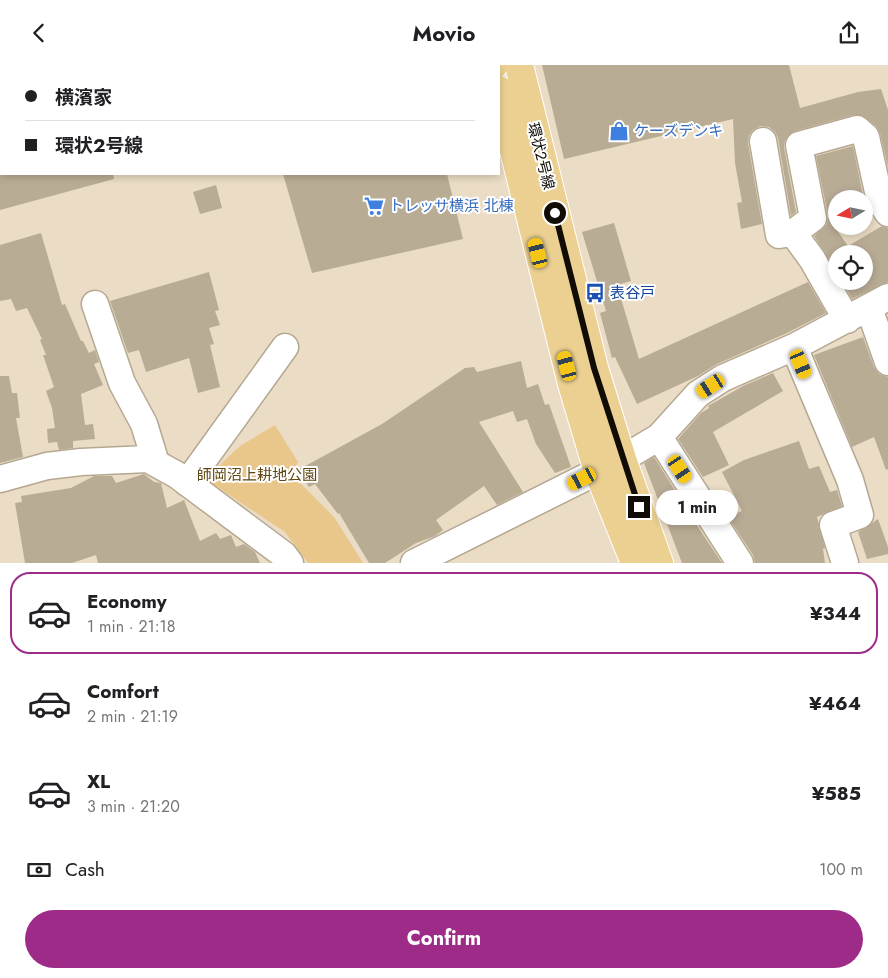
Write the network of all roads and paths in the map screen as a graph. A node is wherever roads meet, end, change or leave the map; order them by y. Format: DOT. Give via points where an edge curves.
graph roads {
  1 [pos="519,65"];
  2 [pos="500,94"];
  3 [pos="763,141"];
  4 [pos="888,213"];
  5 [pos="793,233"];
  6 [pos="879,303"];
  7 [pos="95,304"];
  8 [pos="847,320"];
  9 [pos="285,347"];
  10 [pos="794,347"];
  11 [pos="888,362"];
  12 [pos="660,437"];
  13 [pos="622,459"];
  14 [pos="156,463"];
  15 [pos="598,471"];
  16 [pos="0,479"];
  17 [pos="187,483"];
  18 [pos="290,563"];
  19 [pos="414,563"];
  20 [pos="635,563"];
  21 [pos="659,563"];
  22 [pos="740,563"];
  23 [pos="845,563"];
  1 -- 13 [label="main road, 環状2号線" via="573,286"];
  2 -- 15 [label="main road, 環状2号線" via="555,320"];
  3 -- 5 [label="street" via="779,235"];
  4 -- 5 [label="street" via="880,201 866,137 857,129 799,145 813,218"];
  5 -- 8 [label="street"];
  6 -- 8 [label="street"];
  6 -- 11 [label="street"];
  7 -- 14 [label="street" via="122,383 144,424"];
  8 -- 10 [label="street"];
  9 -- 17 [label="street"];
  10 -- 12 [label="street" via="723,378 698,394"];
  10 -- 23 [label="street" via="850,480 860,515 833,525"];
  12 -- 13 [label="street"];
  12 -- 22 [label="street"];
  13 -- 15 [label="street"];
  13 -- 21 [label="main road, 環状2号線"];
  14 -- 16 [label="street" via="148,459 82,462 47,466"];
  14 -- 17 [label="street"];
  15 -- 19 [label="street"];
  15 -- 20 [label="main road, 環状2号線"];
  17 -- 18 [label="street" via="284,555"];
}
